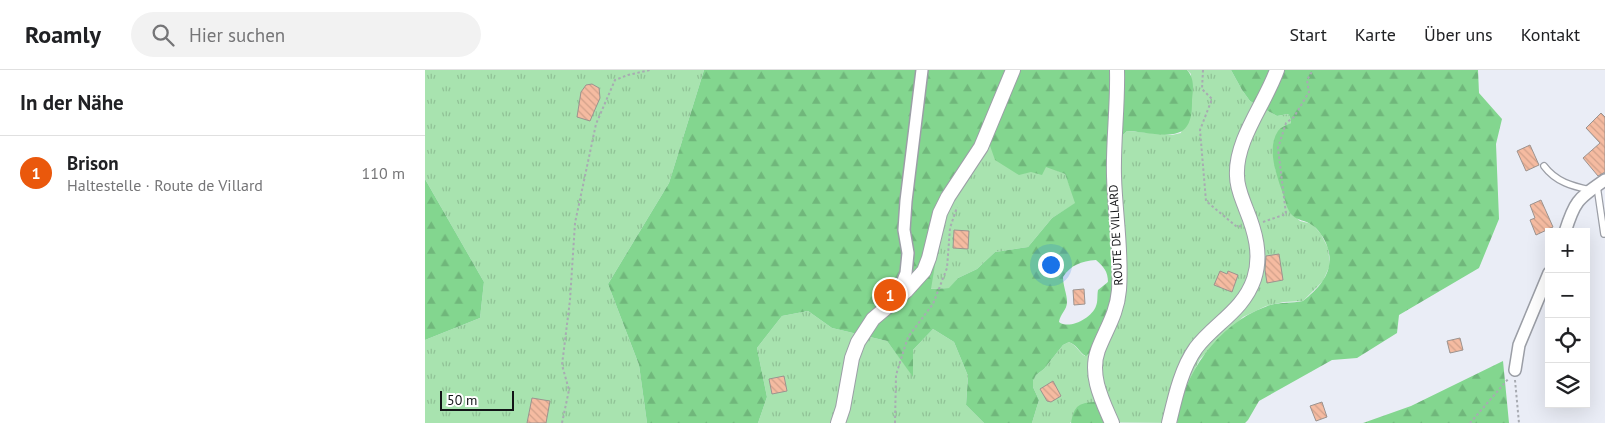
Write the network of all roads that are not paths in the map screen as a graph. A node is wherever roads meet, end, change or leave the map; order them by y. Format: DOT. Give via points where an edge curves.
graph roads {
  1 [pos="922,70"];
  2 [pos="1013,70"];
  3 [pos="1117,70"];
  4 [pos="1277,70"];
  5 [pos="1543,166"];
  6 [pos="1597,185"];
  7 [pos="1566,228"];
  8 [pos="1604,234"];
  9 [pos="1545,282"];
  10 [pos="895,300"];
  11 [pos="1515,370"];
  12 [pos="838,423"];
  13 [pos="1112,423"];
  14 [pos="1169,423"];
  1 -- 10 [label="street" via="906,201 906,273"];
  2 -- 10 [label="street" via="981,147 940,213 924,270"];
  3 -- 13 [label="street, ROUTE DE VILLARD" via="1114,175 1119,291 1113,318 1097,352 1095,369 1097,384"];
  4 -- 14 [label="street" via="1246,136 1237,168 1238,187 1257,245 1255,278 1238,307 1199,344 1191,356"];
  5 -- 6 [label="lane" via="1568,185"];
  6 -- 7 [label="street" via="1572,209"];
  6 -- 8 [label="lane"];
  9 -- 11 [label="street" via="1519,344"];
  10 -- 12 [label="street" via="873,319 858,342"];
}
